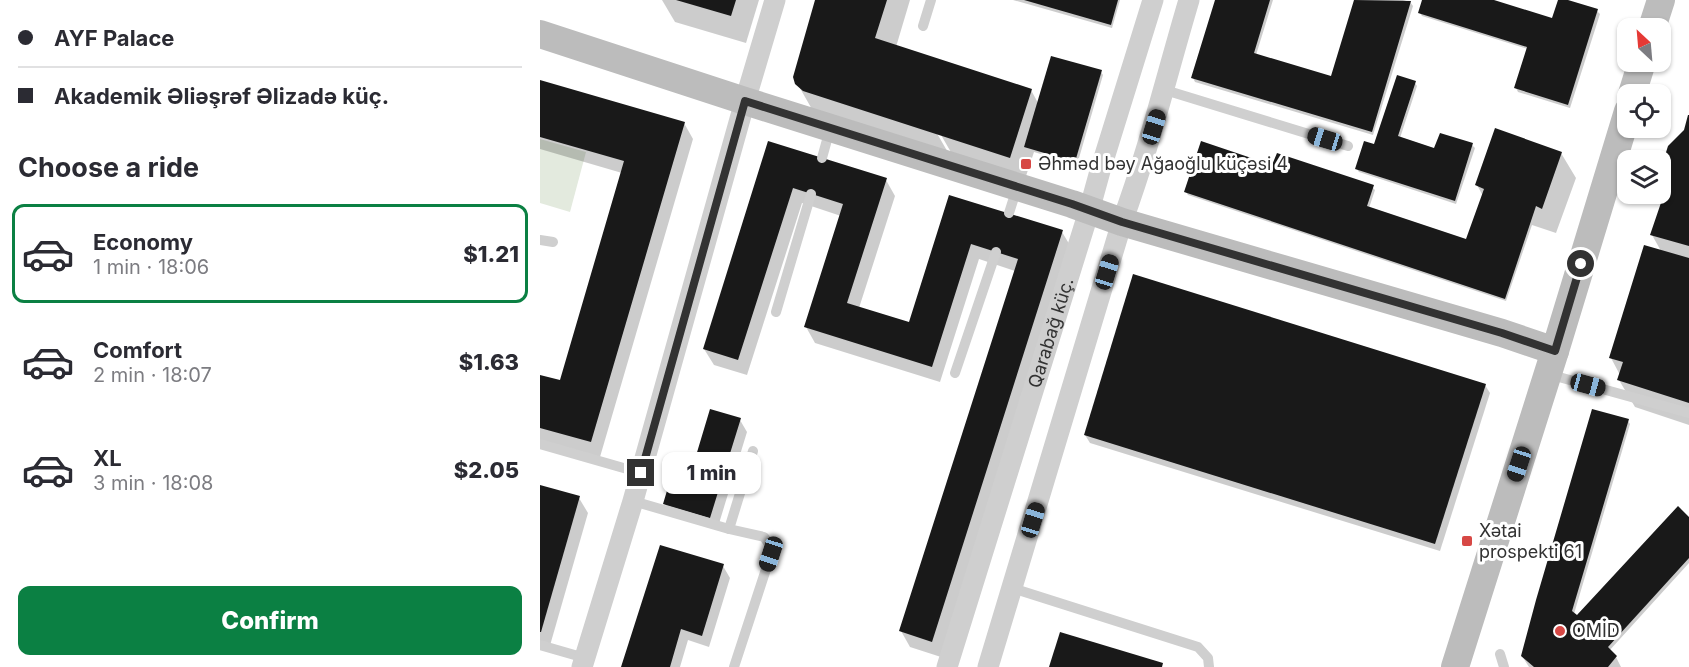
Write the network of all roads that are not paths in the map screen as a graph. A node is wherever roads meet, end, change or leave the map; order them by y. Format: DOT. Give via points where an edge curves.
graph roads {
  1 [pos="776,0"];
  2 [pos="931,0"];
  3 [pos="1153,0"];
  4 [pos="1189,0"];
  5 [pos="1661,0"];
  6 [pos="1655,18"];
  7 [pos="923,26"];
  8 [pos="540,34"];
  9 [pos="1142,37"];
  10 [pos="1175,47"];
  11 [pos="1165,90"];
  12 [pos="745,101"];
  13 [pos="831,129"];
  14 [pos="1620,138"];
  15 [pos="1348,146"];
  16 [pos="822,158"];
  17 [pos="811,194"];
  18 [pos="1089,211"];
  19 [pos="1122,222"];
  20 [pos="540,240"];
  21 [pos="553,242"];
  22 [pos="996,252"];
  23 [pos="776,312"];
  24 [pos="1552,362"];
  25 [pos="955,373"];
  26 [pos="1689,413"];
  27 [pos="540,444"];
  28 [pos="753,451"];
  29 [pos="641,473"];
  30 [pos="633,501"];
  31 [pos="729,529"];
  32 [pos="1012,588"];
  33 [pos="540,645"];
  34 [pos="1500,654"];
  35 [pos="584,662"];
  36 [pos="734,667"];
  37 [pos="947,667"];
  38 [pos="988,667"];
  39 [pos="1209,667"];
  40 [pos="1455,667"];
  41 [pos="1504,667"];
  1 -- 12 [label="street"];
  2 -- 7 [label="lane"];
  3 -- 9 [label="street, Qarabağ küç."];
  4 -- 10 [label="street, Qarabağ küç."];
  5 -- 6 [label="street"];
  8 -- 12 [label="street"];
  9 -- 10 [label="street"];
  9 -- 18 [label="street, Qarabağ küç."];
  10 -- 11 [label="street, Qarabağ küç."];
  11 -- 15 [label="lane"];
  11 -- 19 [label="street, Qarabağ küç."];
  12 -- 13 [label="street"];
  12 -- 29 [label="street"];
  13 -- 16 [label="lane"];
  13 -- 18 [label="street" via="1013,201"];
  14 -- 24 [label="street"];
  17 -- 23 [label="lane"];
  18 -- 19 [label="street"];
  18 -- 37 [label="street, Qarabağ küç."];
  19 -- 24 [label="street" via="1502,333"];
  19 -- 32 [label="street, Qarabağ küç."];
  20 -- 21 [label="lane"];
  22 -- 25 [label="lane"];
  24 -- 26 [label="lane"];
  24 -- 40 [label="street"];
  27 -- 29 [label="lane"];
  28 -- 31 [label="lane"];
  29 -- 30 [label="street"];
  30 -- 31 [label="lane"];
  30 -- 35 [label="street"];
  31 -- 36 [label="lane" via="764,537 771,554"];
  32 -- 38 [label="street, Qarabağ küç."];
  32 -- 39 [label="lane" via="1198,647 1208,658"];
  33 -- 35 [label="lane"];
  34 -- 41 [label="lane"];
}
